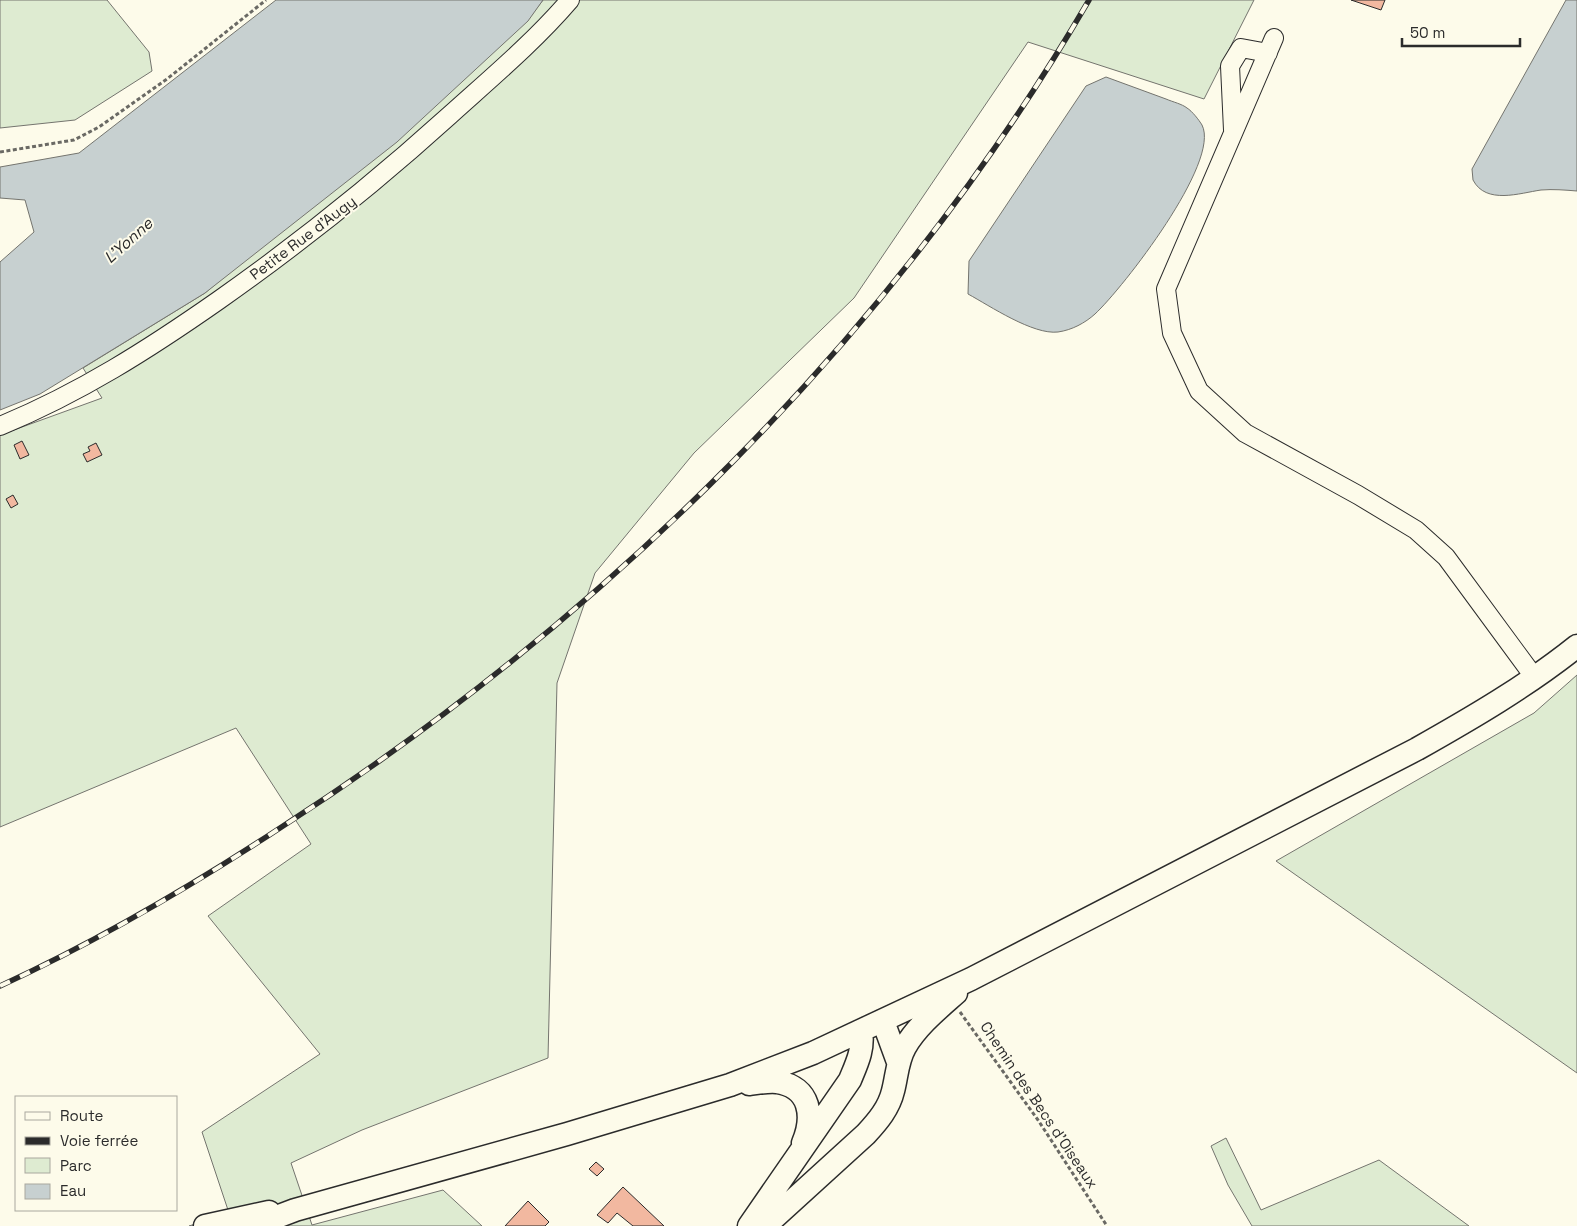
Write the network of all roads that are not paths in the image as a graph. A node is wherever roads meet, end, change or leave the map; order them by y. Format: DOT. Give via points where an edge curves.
graph roads {
  1 [pos="570,0"];
  2 [pos="1233,134"];
  3 [pos="0,426"];
  4 [pos="1577,646"];
  5 [pos="1535,678"];
  6 [pos="970,979"];
  7 [pos="883,1021"];
  8 [pos="861,1031"];
  9 [pos="898,1062"];
  10 [pos="730,1085"];
  11 [pos="797,1158"];
  12 [pos="817,1179"];
  13 [pos="295,1210"];
  14 [pos="205,1226"];
  15 [pos="253,1226"];
  16 [pos="749,1226"];
  17 [pos="765,1226"];
  1 -- 3 [label="street, Petite Rue d'Augy" via="548,26 425,138 285,254 146,351 97,380"];
  2 -- 2 [label="street" via="1271,46 1241,48 1230,66"];
  2 -- 5 [label="street" via="1166,289 1172,333 1199,391 1245,434 1416,530 1446,557"];
  4 -- 5 [label="main road"];
  5 -- 6 [label="main road" via="1417,749"];
  6 -- 7 [label="main road"];
  6 -- 9 [label="main road" via="916,1031"];
  7 -- 8 [label="main road"];
  7 -- 9 [label="main road"];
  8 -- 10 [label="main road"];
  8 -- 11 [label="main road" via="860,1056 850,1080"];
  9 -- 12 [label="main road" via="893,1094 880,1118"];
  10 -- 11 [label="main road" via="776,1082 789,1085 800,1093 810,1115 810,1126"];
  10 -- 13 [label="main road"];
  11 -- 12 [label="main road" via="805,1175"];
  11 -- 16 [label="main road"];
  12 -- 17 [label="main road"];
  13 -- 14 [label="main road" via="258,1213"];
  13 -- 15 [label="main road"];
}
